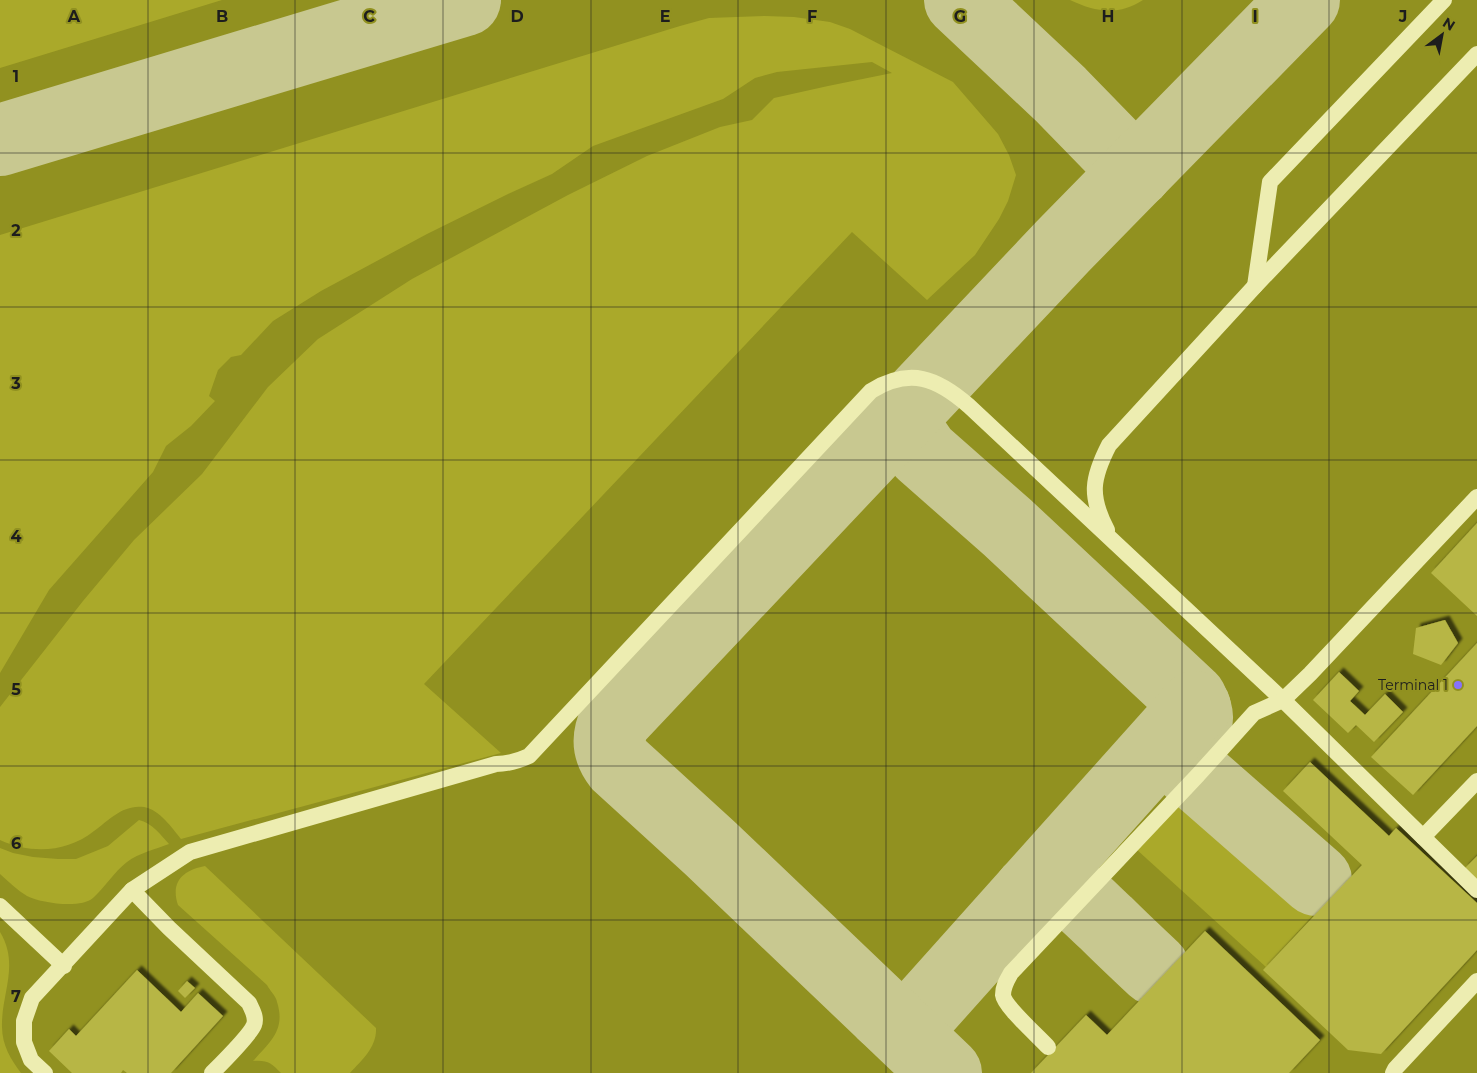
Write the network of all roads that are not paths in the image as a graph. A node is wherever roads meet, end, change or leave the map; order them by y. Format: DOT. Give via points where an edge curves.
graph roads {
  1 [pos="1444,0"];
  2 [pos="1477,54"];
  3 [pos="1255,286"];
  4 [pos="1477,498"];
  5 [pos="1113,540"];
  6 [pos="1283,700"];
  7 [pos="1477,781"];
  8 [pos="1423,838"];
  9 [pos="132,890"];
  10 [pos="1477,890"];
  11 [pos="0,906"];
  12 [pos="64,966"];
  13 [pos="1477,980"];
  14 [pos="1048,1047"];
  15 [pos="45,1073"];
  16 [pos="212,1073"];
  17 [pos="1393,1073"];
  1 -- 3 [label="lane" via="1270,182"];
  2 -- 3 [label="lane"];
  3 -- 5 [label="lane" via="1109,445 1098,466 1095,493 1101,519"];
  4 -- 6 [label="lane"];
  5 -- 6 [label="lane"];
  5 -- 9 [label="lane" via="946,387 920,378 888,382 871,391 529,756 190,852"];
  6 -- 8 [label="lane"];
  6 -- 14 [label="lane" via="1254,713 1011,973 1004,985 1003,998"];
  7 -- 8 [label="lane"];
  8 -- 10 [label="lane"];
  9 -- 12 [label="lane"];
  9 -- 16 [label="lane" via="249,1003 254,1014 254,1025"];
  11 -- 12 [label="lane"];
  12 -- 15 [label="lane" via="32,998 24,1021 24,1042 31,1060"];
  13 -- 17 [label="lane"];
}
